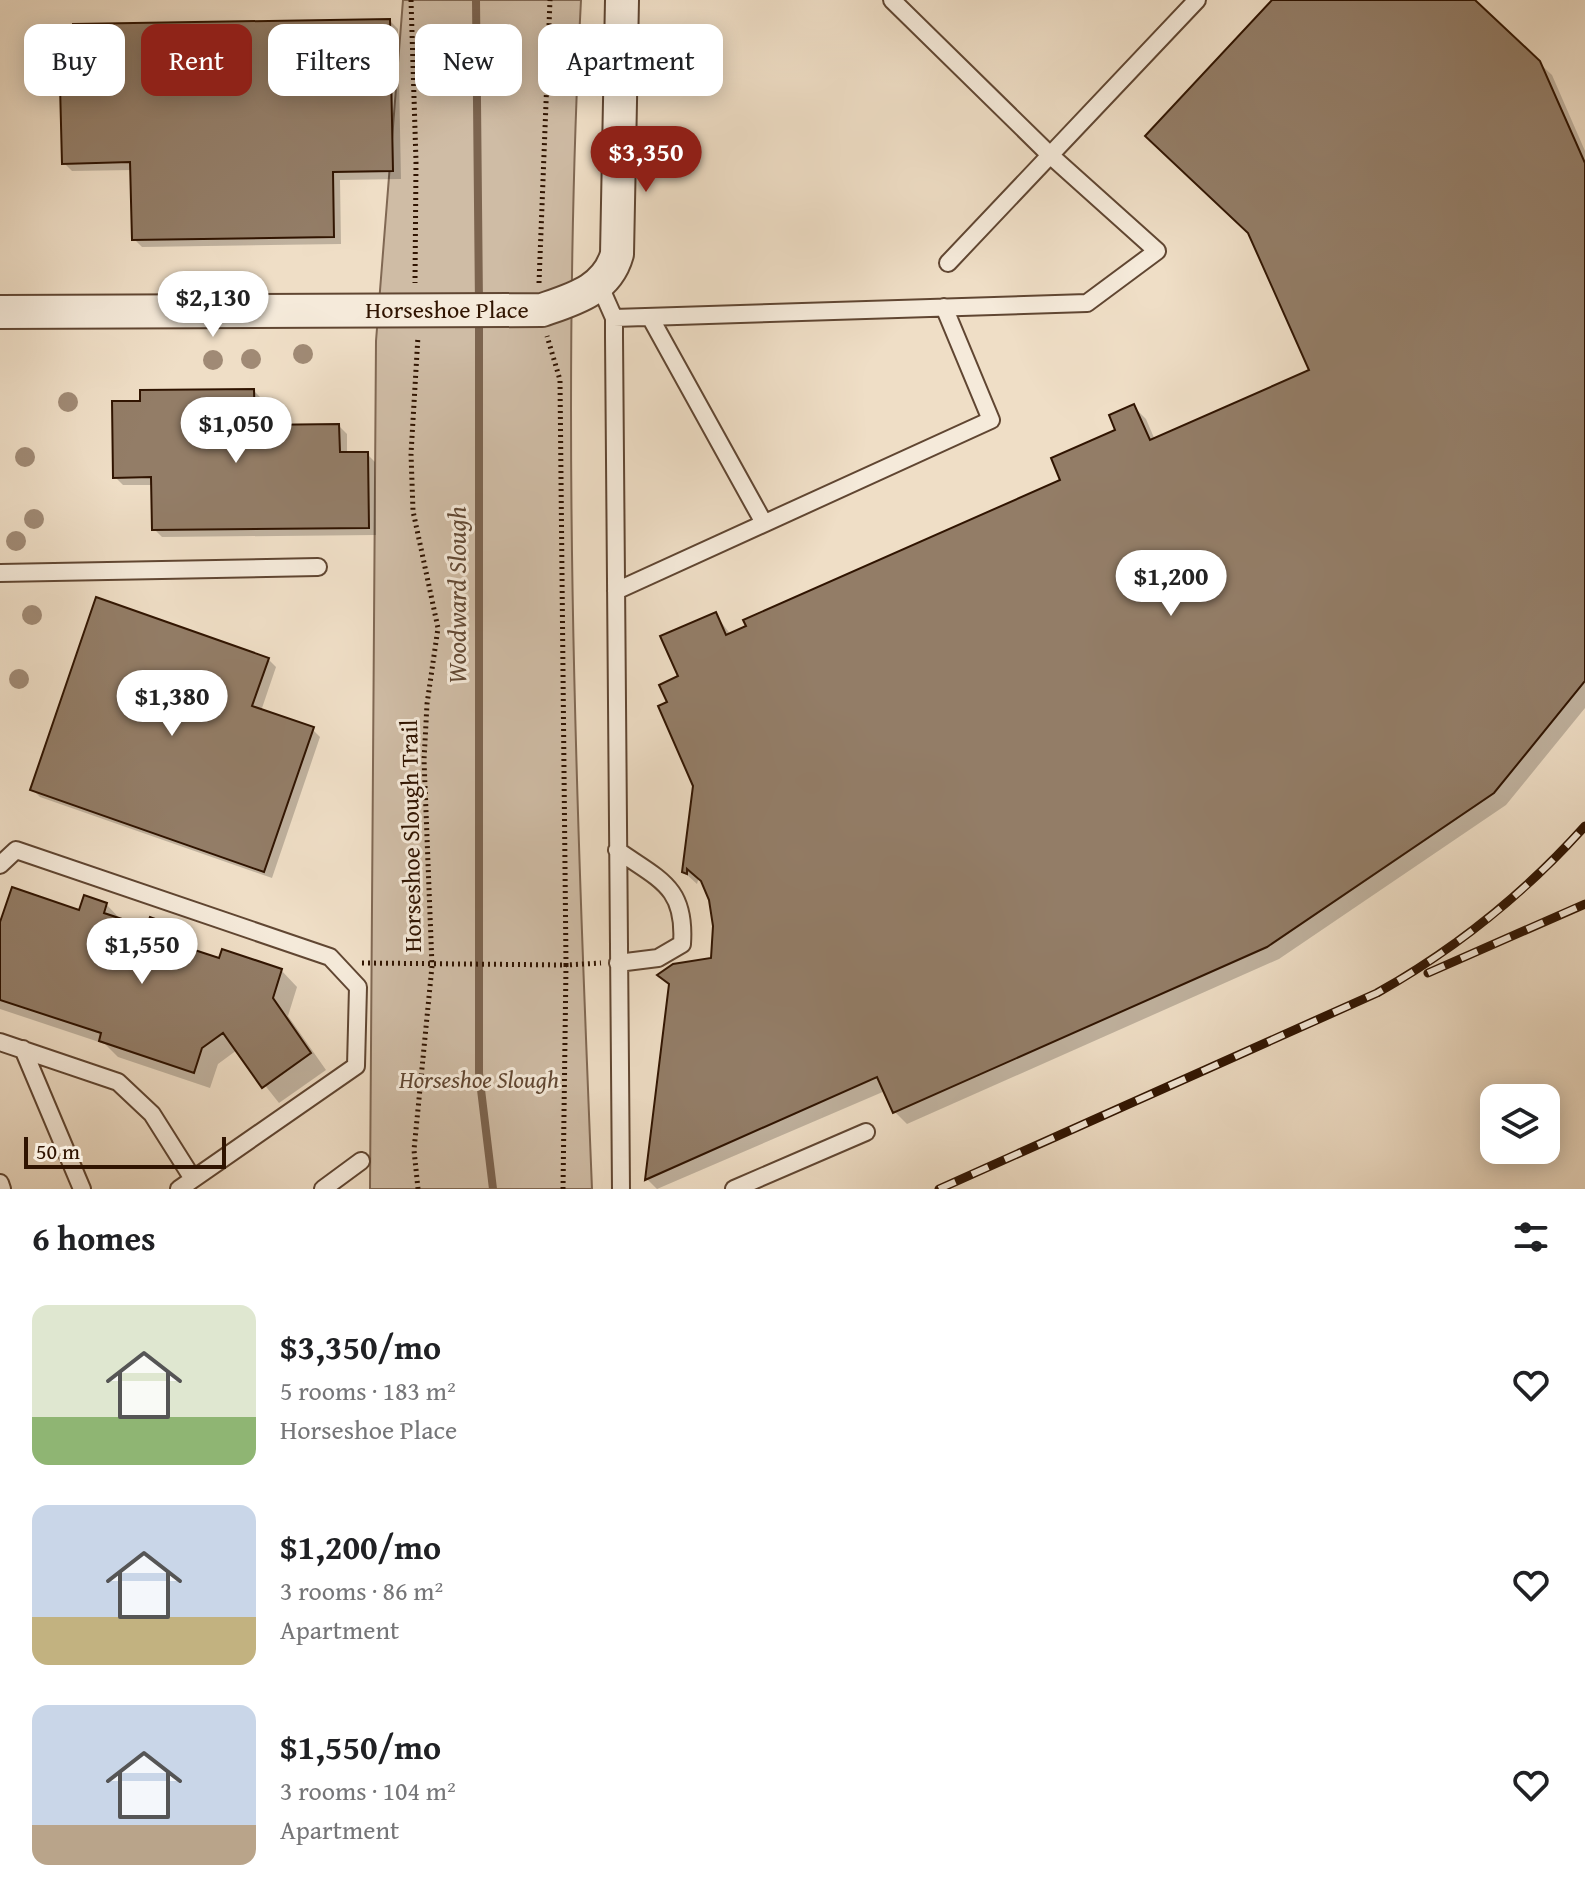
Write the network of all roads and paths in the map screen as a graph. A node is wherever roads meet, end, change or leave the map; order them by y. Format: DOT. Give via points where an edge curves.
graph roads {
  1 [pos="411,0"];
  2 [pos="550,0"];
  3 [pos="622,0"];
  4 [pos="892,0"];
  5 [pos="1197,0"];
  6 [pos="1050,155"];
  7 [pos="948,263"];
  8 [pos="599,284"];
  9 [pos="539,293"];
  10 [pos="944,307"];
  11 [pos="419,309"];
  12 [pos="0,312"];
  13 [pos="650,317"];
  14 [pos="614,318"];
  15 [pos="545,331"];
  16 [pos="764,523"];
  17 [pos="318,567"];
  18 [pos="0,573"];
  19 [pos="616,591"];
  20 [pos="617,850"];
  21 [pos="0,865"];
  22 [pos="335,962"];
  23 [pos="618,963"];
  24 [pos="566,965"];
  25 [pos="432,966"];
  26 [pos="0,1042"];
  27 [pos="23,1049"];
  28 [pos="866,1132"];
  29 [pos="361,1161"];
  30 [pos="0,1183"];
  31 [pos="186,1184"];
  32 [pos="2,1189"];
  33 [pos="82,1189"];
  34 [pos="323,1189"];
  35 [pos="418,1189"];
  36 [pos="563,1189"];
  37 [pos="621,1189"];
  38 [pos="734,1189"];
  1 -- 11 [label="path, Horseshoe Slough Trail"];
  2 -- 9 [label="path"];
  3 -- 8 [label="street" via="617,254"];
  4 -- 6 [label="lane"];
  5 -- 6 [label="lane"];
  6 -- 7 [label="lane"];
  6 -- 10 [label="lane" via="1157,251 1087,303"];
  8 -- 11 [label="street, Horseshoe Place" via="578,298 542,310"];
  8 -- 14 [label="lane"];
  10 -- 13 [label="lane"];
  10 -- 16 [label="lane" via="991,420"];
  11 -- 12 [label="street, Horseshoe Place"];
  11 -- 25 [label="path, Horseshoe Slough Trail" via="413,511 438,628 424,760"];
  13 -- 14 [label="lane"];
  13 -- 16 [label="lane"];
  14 -- 19 [label="lane"];
  15 -- 24 [label="path" via="560,380"];
  16 -- 19 [label="lane"];
  17 -- 18 [label="lane"];
  19 -- 20 [label="lane"];
  20 -- 23 [label="lane"];
  20 -- 23 [label="lane" via="669,887 684,914 682,944 658,958"];
  21 -- 22 [label="lane" via="16,850"];
  22 -- 25 [label="path"];
  22 -- 31 [label="lane" via="358,987 356,1066"];
  23 -- 24 [label="path, Horseshoe Slough Trail"];
  23 -- 37 [label="lane"];
  24 -- 25 [label="path, Horseshoe Slough Trail"];
  24 -- 36 [label="path"];
  25 -- 35 [label="path, Horseshoe Slough Trail" via="414,1150"];
  26 -- 27 [label="lane"];
  27 -- 31 [label="lane" via="118,1082 152,1114"];
  27 -- 33 [label="lane"];
  28 -- 38 [label="lane"];
  29 -- 34 [label="lane"];
  30 -- 32 [label="lane"];
}
